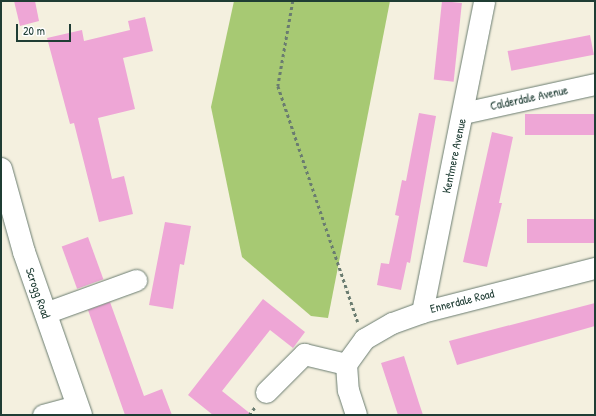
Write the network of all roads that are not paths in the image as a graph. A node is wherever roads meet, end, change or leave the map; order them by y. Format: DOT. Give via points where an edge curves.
graph roads {
  1 [pos="484,1"];
  2 [pos="595,84"];
  3 [pos="462,113"];
  4 [pos="1,169"];
  5 [pos="595,268"];
  6 [pos="136,280"];
  7 [pos="422,312"];
  8 [pos="45,313"];
  9 [pos="346,364"];
  10 [pos="266,392"];
  11 [pos="79,410"];
  12 [pos="46,415"];
  13 [pos="356,415"];
  1 -- 3 [label="street, Kentmere Avenue"];
  2 -- 3 [label="street, Calderdale Avenue"];
  3 -- 7 [label="street, Kentmere Avenue"];
  4 -- 8 [label="street, Scrogg Road" via="24,252"];
  5 -- 7 [label="street, Ennerdale Road"];
  6 -- 8 [label="street"];
  7 -- 9 [label="street, Ennerdale Road" via="392,323 364,339"];
  8 -- 11 [label="street, Scrogg Road"];
  9 -- 10 [label="street" via="304,354"];
  9 -- 13 [label="street" via="348,390"];
  11 -- 12 [label="street"];
}
